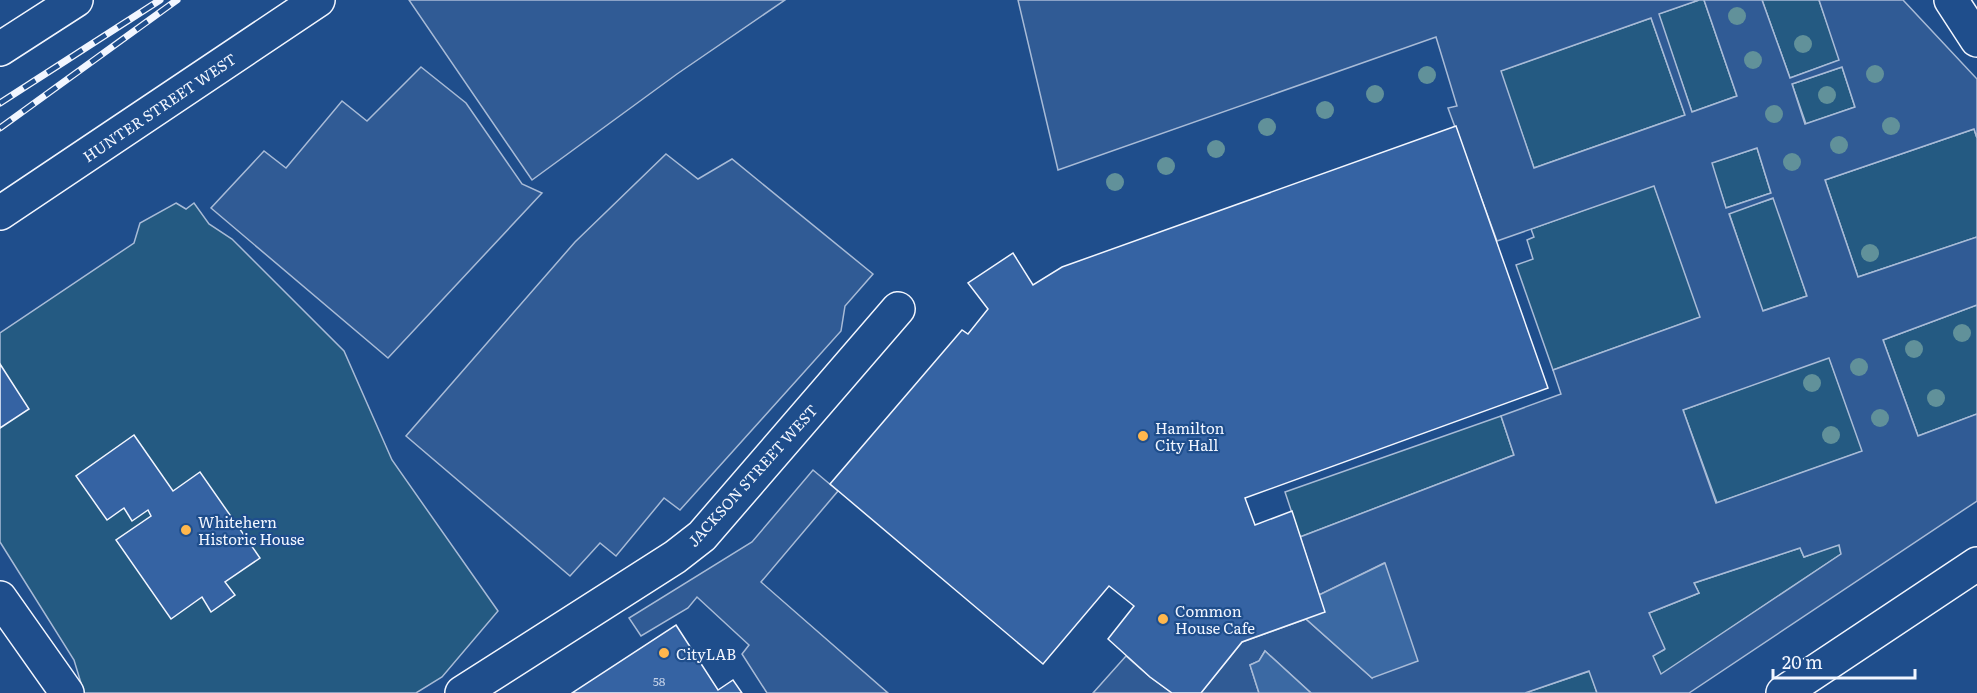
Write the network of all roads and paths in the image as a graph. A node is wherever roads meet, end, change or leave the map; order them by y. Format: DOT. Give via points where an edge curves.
graph roads {
  1 [pos="76,0"];
  2 [pos="318,0"];
  3 [pos="1951,0"];
  4 [pos="1977,40"];
  5 [pos="0,50"];
  6 [pos="0,213"];
  7 [pos="898,309"];
  8 [pos="1977,564"];
  9 [pos="0,598"];
  10 [pos="67,693"];
  11 [pos="462,693"];
  12 [pos="1783,693"];
  1 -- 5 [label="street"];
  2 -- 6 [label="street, HUNTER STREET WEST"];
  3 -- 4 [label="street"];
  7 -- 11 [label="street, JACKSON STREET WEST" via="702,536"];
  8 -- 12 [label="street"];
  9 -- 10 [label="street"];
}
